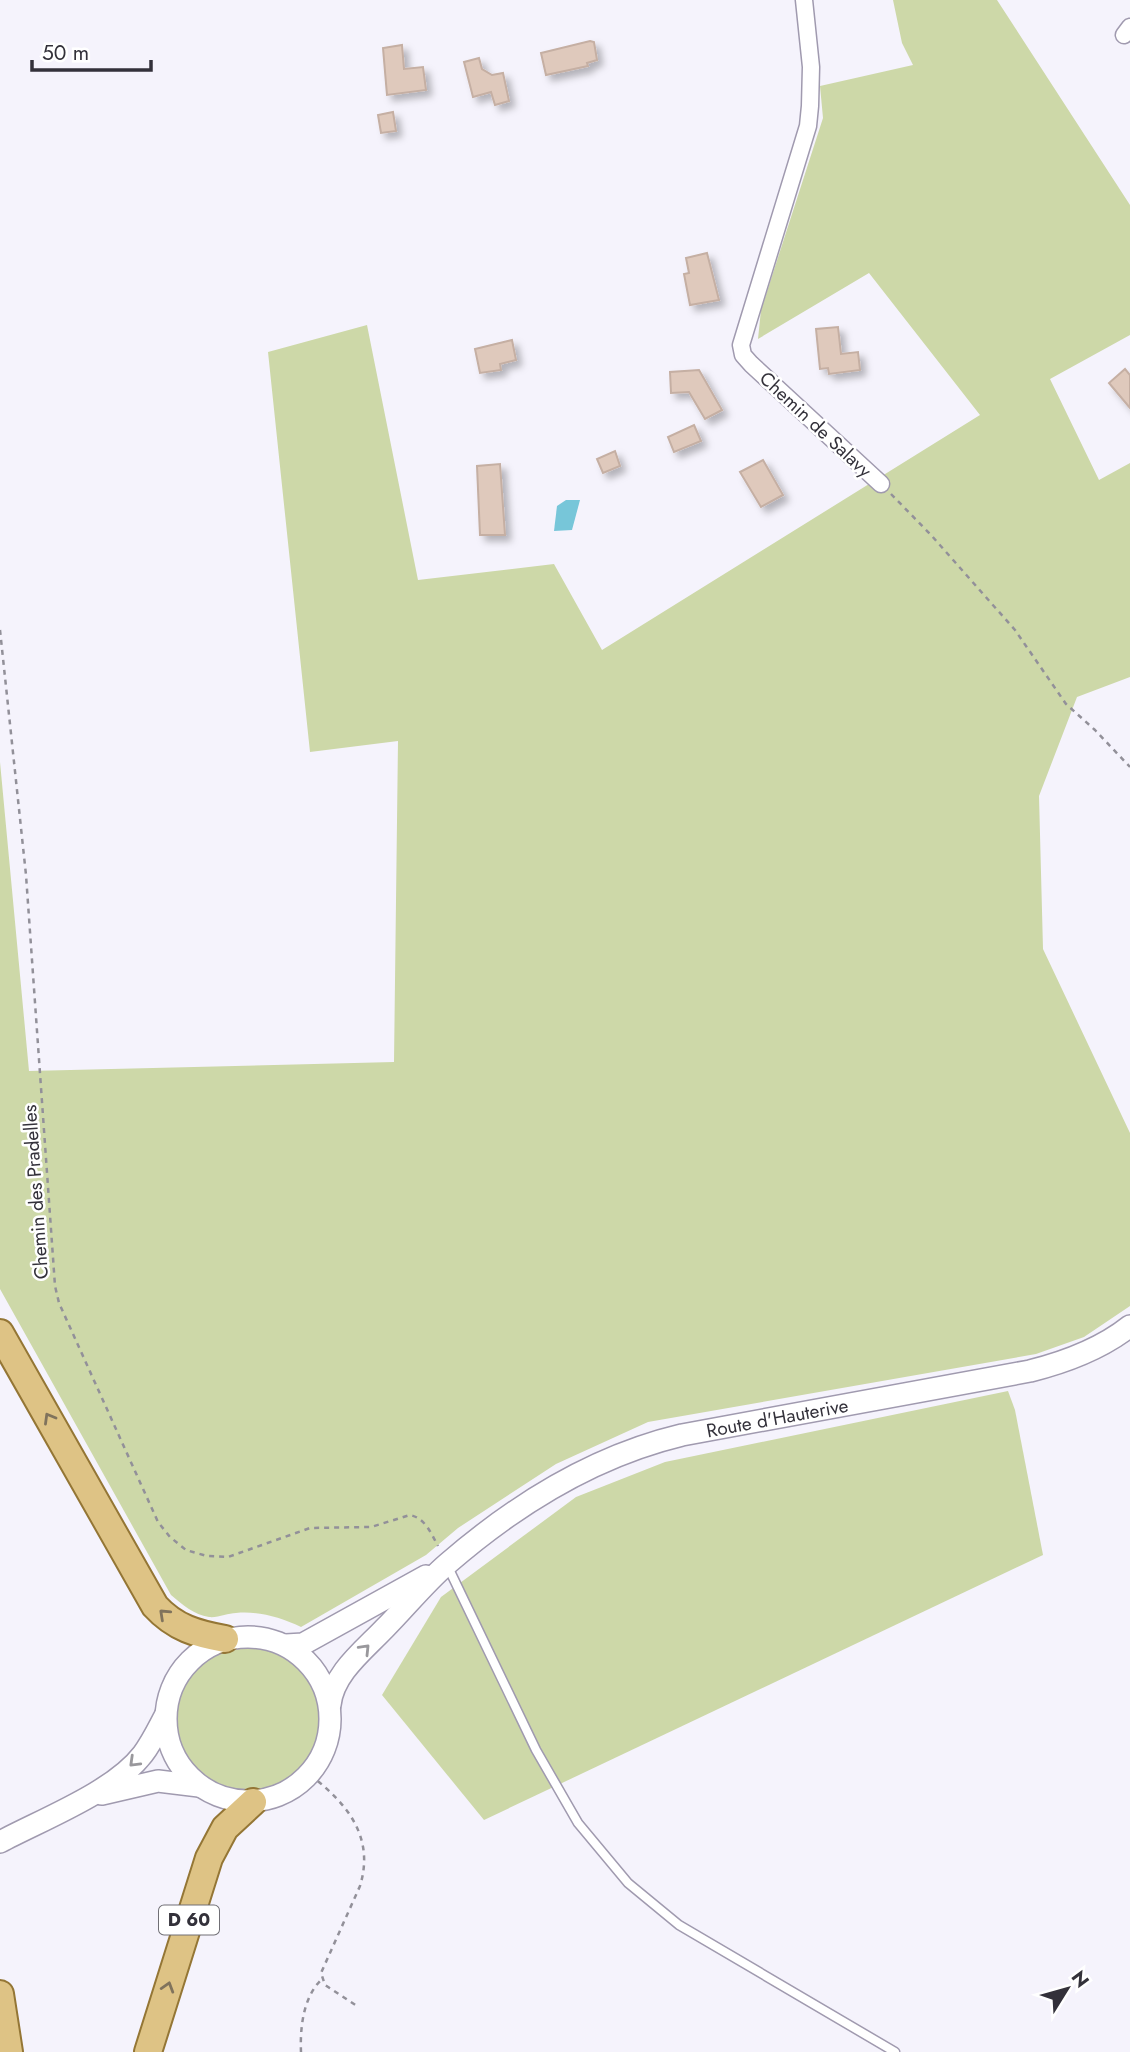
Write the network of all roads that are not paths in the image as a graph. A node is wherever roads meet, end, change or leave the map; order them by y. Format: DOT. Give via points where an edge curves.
graph roads {
  1 [pos="804,0"];
  2 [pos="881,484"];
  3 [pos="1130,1326"];
  4 [pos="0,1333"];
  5 [pos="446,1565"];
  6 [pos="225,1639"];
  7 [pos="286,1645"];
  8 [pos="330,1705"];
  9 [pos="165,1716"];
  10 [pos="199,1786"];
  11 [pos="90,1797"];
  12 [pos="253,1802"];
  13 [pos="0,1842"];
  14 [pos="0,1994"];
  15 [pos="9,2052"];
  16 [pos="148,2052"];
  17 [pos="895,2052"];
  1 -- 2 [label="street, Chemin de Salavy" via="811,67 807,126 741,350"];
  3 -- 5 [label="street, Route d'Hauterive" via="1090,1351 1030,1371 697,1432 632,1449 565,1479"];
  6 -- 4 [label="main road, one-way" via="187,1630 155,1606"];
  5 -- 7 [label="street, Route d'Hauterive" via="303,1644"];
  8 -- 5 [label="street, Route d'Hauterive, one-way" via="335,1685 352,1663"];
  5 -- 17 [label="lane" via="536,1750 578,1823 628,1883 679,1925"];
  6 -- 7 [label="street, Route d'Hauterive" via="256,1637"];
  6 -- 9 [label="street, Route d'Hauterive" via="206,1647 177,1676"];
  7 -- 8 [label="street, Route d'Hauterive" via="306,1660 322,1681"];
  8 -- 12 [label="street, Route d'Hauterive" via="328,1742 310,1774 274,1798"];
  9 -- 10 [label="street, Route d'Hauterive" via="169,1742 180,1766"];
  9 -- 11 [label="street, Route d'Hauterive, one-way" via="136,1762"];
  10 -- 11 [label="street, Route d'Hauterive" via="158,1781"];
  10 -- 12 [label="street, Route d'Hauterive" via="234,1801"];
  11 -- 13 [label="street, Route d'Hauterive"];
  16 -- 12 [label="main road, D 60, one-way" via="209,1858 225,1828"];
  14 -- 15 [label="main road"];
}
